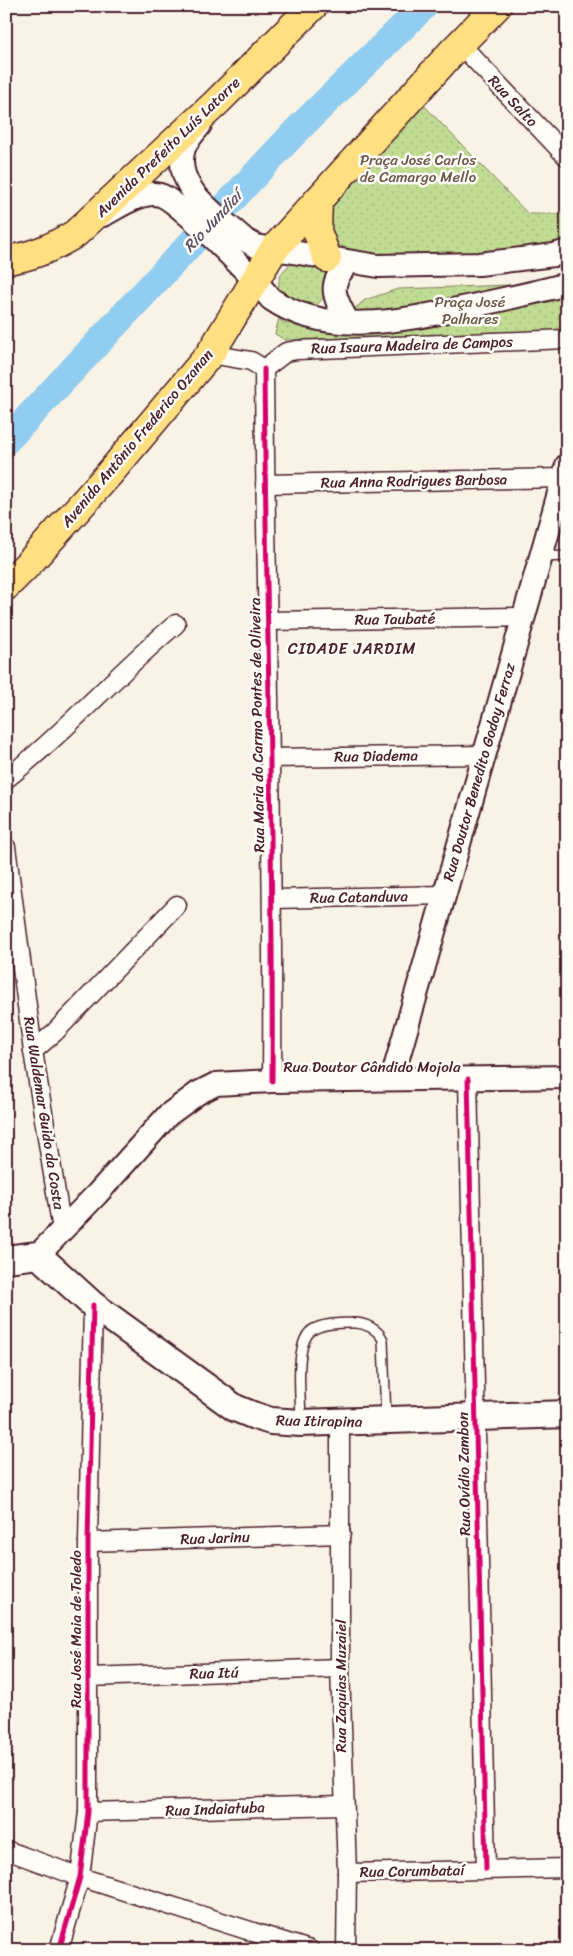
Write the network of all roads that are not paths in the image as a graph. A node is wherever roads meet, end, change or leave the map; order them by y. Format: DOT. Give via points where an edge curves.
graph roads {
  1 [pos="313,6"];
  2 [pos="497,6"];
  3 [pos="460,44"];
  4 [pos="216,103"];
  5 [pos="567,158"];
  6 [pos="187,200"];
  7 [pos="318,200"];
  8 [pos="88,222"];
  9 [pos="274,249"];
  10 [pos="567,251"];
  11 [pos="6,260"];
  12 [pos="339,260"];
  13 [pos="255,281"];
  14 [pos="567,284"];
  15 [pos="539,292"];
  16 [pos="567,300"];
  17 [pos="348,322"];
  18 [pos="567,339"];
  19 [pos="210,354"];
  20 [pos="264,369"];
  21 [pos="565,471"];
  22 [pos="265,484"];
  23 [pos="567,556"];
  24 [pos="542,557"];
  25 [pos="6,586"];
  26 [pos="524,617"];
  27 [pos="267,621"];
  28 [pos="176,624"];
  29 [pos="484,755"];
  30 [pos="269,758"];
  31 [pos="6,779"];
  32 [pos="6,847"];
  33 [pos="444,895"];
  34 [pos="274,899"];
  35 [pos="177,905"];
  36 [pos="33,1051"];
  37 [pos="567,1077"];
  38 [pos="392,1079"];
  39 [pos="468,1079"];
  40 [pos="272,1080"];
  41 [pos="62,1230"];
  42 [pos="38,1255"];
  43 [pos="6,1259"];
  44 [pos="93,1305"];
  45 [pos="567,1414"];
  46 [pos="476,1417"];
  47 [pos="340,1421"];
  48 [pos="386,1421"];
  49 [pos="301,1422"];
  50 [pos="341,1534"];
  51 [pos="88,1542"];
  52 [pos="340,1668"];
  53 [pos="89,1677"];
  54 [pos="343,1806"];
  55 [pos="88,1812"];
  56 [pos="6,1850"];
  57 [pos="567,1868"];
  58 [pos="486,1869"];
  59 [pos="346,1872"];
  60 [pos="80,1877"];
  61 [pos="59,1950"];
  62 [pos="310,1950"];
  63 [pos="346,1950"];
  1 -- 4 [label="main road, Avenida Prefeito Luís Latorre"];
  2 -- 3 [label="main road"];
  3 -- 5 [label="street, Rua Salto"];
  3 -- 7 [label="main road"];
  4 -- 6 [label="street" via="185,147 182,170 188,186"];
  4 -- 8 [label="main road, Avenida Prefeito Luís Latorre"];
  6 -- 8 [label="street" via="149,194"];
  6 -- 9 [label="street" via="245,240"];
  6 -- 13 [label="street" via="231,258"];
  7 -- 9 [label="main road"];
  7 -- 12 [label="main road" via="317,231"];
  8 -- 11 [label="main road, Avenida Prefeito Luís Latorre" via="52,248"];
  9 -- 12 [label="street"];
  9 -- 13 [label="main road, Avenida Antônio Frederico Ozanan"];
  10 -- 12 [label="street" via="479,264 378,266"];
  12 -- 17 [label="street" via="334,290"];
  13 -- 17 [label="street" via="282,308 315,319"];
  13 -- 19 [label="main road, Avenida Antônio Frederico Ozanan"];
  14 -- 15 [label="street"];
  15 -- 16 [label="street"];
  15 -- 17 [label="street" via="408,319"];
  18 -- 20 [label="street, Rua Isaura Madeira de Campos" via="296,350 286,352"];
  19 -- 20 [label="street" via="251,361"];
  19 -- 25 [label="main road, Avenida Antônio Frederico Ozanan" via="109,474"];
  20 -- 22 [label="street, Rua Maria do Carmo Pontes de Oliveira"];
  21 -- 22 [label="street, Rua Anna Rodrigues Barbosa"];
  21 -- 24 [label="street, Rua Doutor Benedito Godoy Ferraz"];
  22 -- 27 [label="street, Rua Maria do Carmo Pontes de Oliveira"];
  23 -- 24 [label="lane"];
  24 -- 26 [label="street, Rua Doutor Benedito Godoy Ferraz"];
  26 -- 27 [label="street, Rua Taubaté"];
  26 -- 29 [label="street, Rua Doutor Benedito Godoy Ferraz"];
  27 -- 30 [label="street, Rua Maria do Carmo Pontes de Oliveira"];
  28 -- 31 [label="street"];
  29 -- 30 [label="street, Rua Diadema"];
  29 -- 33 [label="street, Rua Doutor Benedito Godoy Ferraz"];
  30 -- 34 [label="street, Rua Maria do Carmo Pontes de Oliveira"];
  32 -- 36 [label="street, Rua Waldemar Guido da Costa"];
  33 -- 34 [label="street, Rua Catanduva"];
  33 -- 38 [label="street, Rua Doutor Benedito Godoy Ferraz"];
  34 -- 40 [label="street, Rua Maria do Carmo Pontes de Oliveira"];
  35 -- 36 [label="street"];
  36 -- 41 [label="street, Rua Waldemar Guido da Costa"];
  37 -- 39 [label="street, Rua Doutor Cândido Mojola"];
  38 -- 39 [label="street, Rua Doutor Cândido Mojola"];
  38 -- 40 [label="street, Rua Doutor Cândido Mojola"];
  39 -- 46 [label="street, Rua Ovídio Zambon"];
  40 -- 41 [label="street, Rua Doutor Cândido Mojola" via="216,1084 181,1105 148,1136"];
  41 -- 42 [label="street, Rua Doutor Cândido Mojola"];
  42 -- 43 [label="main road"];
  42 -- 44 [label="main road, Rua Itirapina"];
  44 -- 49 [label="main road, Rua Itirapina" via="235,1408 271,1421"];
  44 -- 51 [label="street, Rua José Maia de Toledo"];
  45 -- 46 [label="main road, Rua Itirapina"];
  46 -- 48 [label="main road, Rua Itirapina"];
  46 -- 58 [label="street, Rua Ovídio Zambon"];
  47 -- 48 [label="main road, Rua Itirapina"];
  47 -- 49 [label="main road, Rua Itirapina"];
  47 -- 50 [label="street, Rua Zaquias Muzaiel"];
  48 -- 49 [label="lane" via="383,1340 380,1333 370,1326 354,1322 315,1328 306,1335 300,1356"];
  50 -- 51 [label="street, Rua Jarinu"];
  50 -- 52 [label="street, Rua Zaquias Muzaiel"];
  51 -- 53 [label="street, Rua José Maia de Toledo"];
  52 -- 53 [label="street, Rua Itú"];
  52 -- 54 [label="street, Rua Zaquias Muzaiel"];
  53 -- 55 [label="street, Rua José Maia de Toledo"];
  54 -- 55 [label="street, Rua Indaiatuba"];
  54 -- 59 [label="street, Rua Zaquias Muzaiel"];
  55 -- 60 [label="street, Rua José Maia de Toledo"];
  56 -- 60 [label="street"];
  57 -- 58 [label="street, Rua Corumbataí"];
  58 -- 59 [label="street, Rua Corumbataí"];
  59 -- 63 [label="street, Rua Zaquias Muzaiel"];
  60 -- 61 [label="street, Rua José Maia de Toledo"];
  60 -- 62 [label="street"];
}
